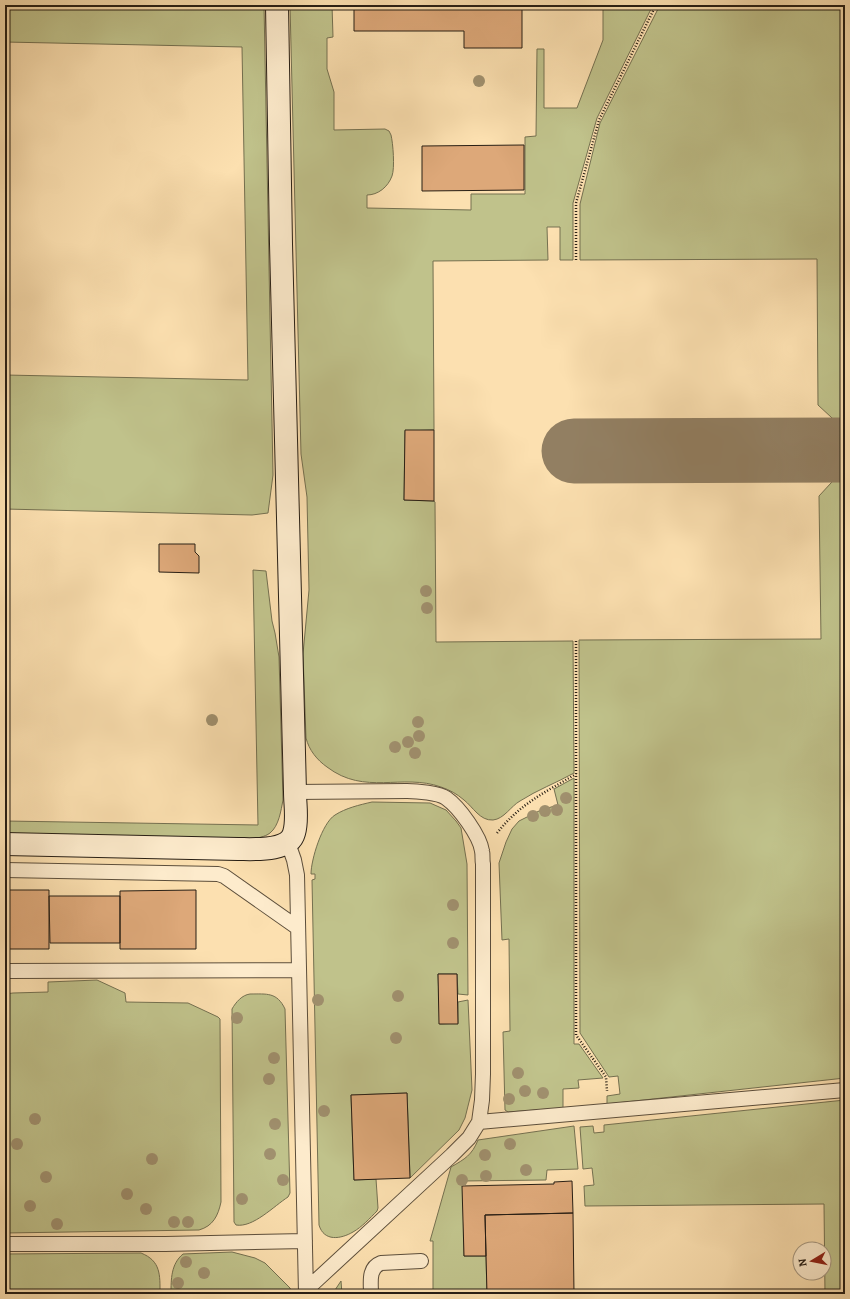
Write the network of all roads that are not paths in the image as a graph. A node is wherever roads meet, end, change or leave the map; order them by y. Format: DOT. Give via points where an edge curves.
graph roads {
  1 [pos="277,5"];
  2 [pos="295,792"];
  3 [pos="288,843"];
  4 [pos="5,844"];
  5 [pos="5,870"];
  6 [pos="298,928"];
  7 [pos="300,970"];
  8 [pos="5,971"];
  9 [pos="845,1090"];
  10 [pos="479,1122"];
  11 [pos="305,1241"];
  12 [pos="5,1244"];
  13 [pos="421,1261"];
  14 [pos="306,1292"];
  15 [pos="371,1294"];
  1 -- 2 [label="street"];
  2 -- 3 [label="street" via="294,832"];
  2 -- 10 [label="lane" via="407,791 446,797 464,816 475,834 482,850 483,1074"];
  3 -- 4 [label="street" via="263,849"];
  3 -- 6 [label="lane" via="296,875"];
  5 -- 6 [label="lane" via="218,874"];
  6 -- 7 [label="lane"];
  7 -- 8 [label="lane"];
  7 -- 11 [label="lane"];
  9 -- 10 [label="lane"];
  10 -- 14 [label="lane" via="469,1138 452,1155"];
  11 -- 12 [label="lane"];
  11 -- 14 [label="lane"];
  13 -- 15 [label="lane" via="376,1265 370,1276"];
}
